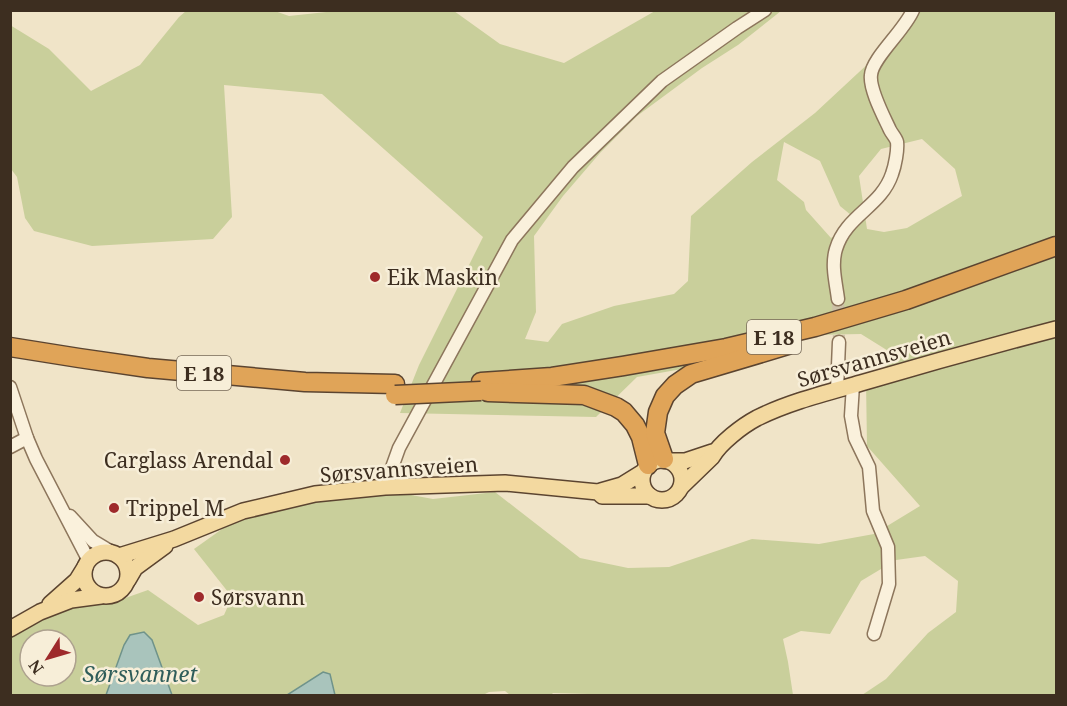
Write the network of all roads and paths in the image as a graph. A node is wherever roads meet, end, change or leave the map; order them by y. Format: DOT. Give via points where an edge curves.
graph roads {
  1 [pos="765,10"];
  2 [pos="913,10"];
  3 [pos="1056,246"];
  4 [pos="1056,257"];
  5 [pos="838,299"];
  6 [pos="1056,329"];
  7 [pos="839,342"];
  8 [pos="788,345"];
  9 [pos="12,352"];
  10 [pos="853,386"];
  11 [pos="10,387"];
  12 [pos="481,387"];
  13 [pos="837,390"];
  14 [pos="27,438"];
  15 [pos="10,447"];
  16 [pos="715,451"];
  17 [pos="656,464"];
  18 [pos="385,487"];
  19 [pos="681,487"];
  20 [pos="598,492"];
  21 [pos="650,496"];
  22 [pos="61,506"];
  23 [pos="174,539"];
  24 [pos="116,555"];
  25 [pos="87,564"];
  26 [pos="128,580"];
  27 [pos="101,596"];
  28 [pos="40,612"];
  29 [pos="10,629"];
  30 [pos="874,634"];
  1 -- 18 [label="street" via="662,81 573,167 512,240 399,448"];
  2 -- 5 [label="street" via="874,64 871,75 875,96 896,140 895,164 877,200 843,231 835,250"];
  3 -- 12 [label="highway, E 18" via="906,300 815,327 726,348"];
  4 -- 8 [label="highway, E 18" via="903,312"];
  6 -- 10 [label="main road, Sørsvannsveien"];
  7 -- 13 [label="street"];
  8 -- 12 [label="highway, E 18" via="617,378 549,386"];
  8 -- 17 [label="highway, E 18" via="691,374 675,385 658,412"];
  9 -- 12 [label="highway, E 18, bridge" via="140,378 298,392"];
  10 -- 13 [label="main road, Sørsvannsveien"];
  10 -- 30 [label="street" via="851,416 855,438 869,467 873,511 888,547 889,584"];
  11 -- 14 [label="street"];
  12 -- 17 [label="highway, E 18" via="584,395 610,404 635,425"];
  13 -- 16 [label="main road, Sørsvannsveien" via="756,419"];
  14 -- 15 [label="street"];
  14 -- 22 [label="street"];
  16 -- 17 [label="main road, Sørsvannsveien" via="685,461"];
  16 -- 19 [label="main road, Sørsvannsveien"];
  17 -- 19 [label="main road" via="676,464 682,475"];
  17 -- 20 [label="main road, Sørsvannsveien" via="622,485"];
  17 -- 21 [label="main road" via="642,478"];
  18 -- 20 [label="main road, Sørsvannsveien" via="505,483"];
  18 -- 23 [label="main road, Sørsvannsveien" via="315,494 263,506"];
  19 -- 21 [label="main road" via="668,499"];
  20 -- 21 [label="main road, Sørsvannsveien" via="602,496"];
  22 -- 24 [label="street" via="93,541"];
  22 -- 25 [label="street"];
  23 -- 24 [label="main road, Sørsvannsveien"];
  23 -- 26 [label="main road, Sørsvannsveien" via="135,568"];
  24 -- 25 [label="main road" via="100,553"];
  24 -- 26 [label="main road" via="127,567"];
  25 -- 27 [label="main road" via="86,582"];
  25 -- 28 [label="main road" via="78,580"];
  26 -- 27 [label="main road" via="119,593"];
  27 -- 28 [label="main road" via="71,600"];
  28 -- 29 [label="main road"];
}
